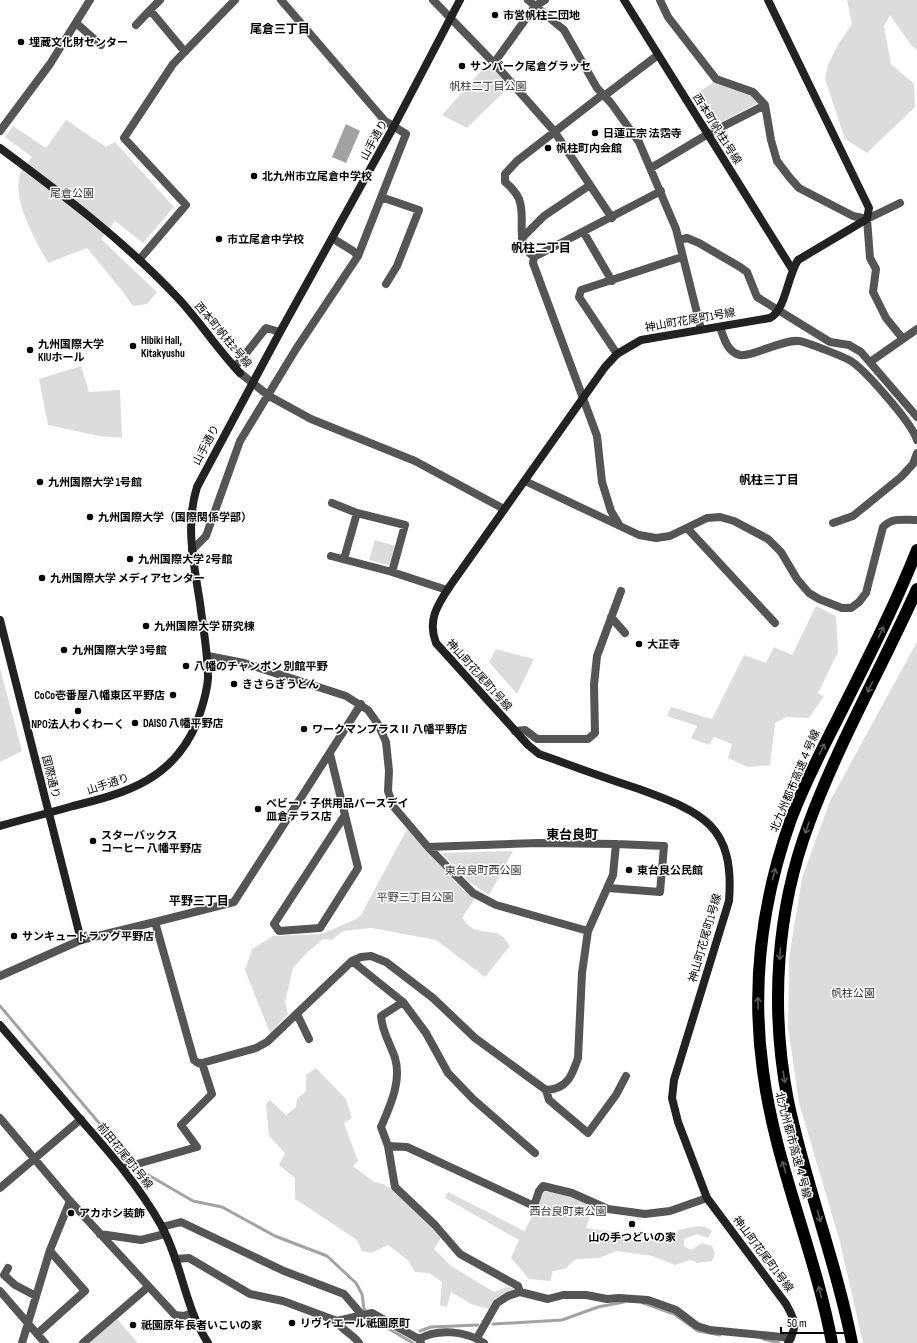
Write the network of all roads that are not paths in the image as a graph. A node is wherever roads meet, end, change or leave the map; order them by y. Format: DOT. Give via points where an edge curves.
graph roads {
  1 [pos="90,0"];
  2 [pos="160,0"];
  3 [pos="236,0"];
  4 [pos="282,0"];
  5 [pos="433,0"];
  6 [pos="460,0"];
  7 [pos="528,0"];
  8 [pos="545,0"];
  9 [pos="624,0"];
  10 [pos="660,0"];
  11 [pos="768,0"];
  12 [pos="535,6"];
  13 [pos="150,10"];
  14 [pos="451,18"];
  15 [pos="76,23"];
  16 [pos="136,25"];
  17 [pos="101,45"];
  18 [pos="185,52"];
  19 [pos="658,55"];
  20 [pos="494,63"];
  21 [pos="603,96"];
  22 [pos="765,105"];
  23 [pos="394,126"];
  24 [pos="0,131"];
  25 [pos="554,131"];
  26 [pos="708,134"];
  27 [pos="0,148"];
  28 [pos="651,168"];
  29 [pos="590,185"];
  30 [pos="661,191"];
  31 [pos="381,197"];
  32 [pos="900,203"];
  33 [pos="612,218"];
  34 [pos="867,219"];
  35 [pos="584,233"];
  36 [pos="332,238"];
  37 [pos="522,238"];
  38 [pos="679,240"];
  39 [pos="358,256"];
  40 [pos="534,257"];
  41 [pos="682,257"];
  42 [pos="140,260"];
  43 [pos="792,269"];
  44 [pos="612,281"];
  45 [pos="386,284"];
  46 [pos="780,310"];
  47 [pos="720,327"];
  48 [pos="701,329"];
  49 [pos="917,329"];
  50 [pos="280,332"];
  51 [pos="903,339"];
  52 [pos="618,354"];
  53 [pos="870,362"];
  54 [pos="237,370"];
  55 [pos="266,393"];
  56 [pos="583,400"];
  57 [pos="917,417"];
  58 [pos="917,440"];
  59 [pos="917,453"];
  60 [pos="525,481"];
  61 [pos="332,503"];
  62 [pos="504,509"];
  63 [pos="358,513"];
  64 [pos="917,520"];
  65 [pos="833,523"];
  66 [pos="620,526"];
  67 [pos="687,528"];
  68 [pos="192,550"];
  69 [pos="917,550"];
  70 [pos="330,556"];
  71 [pos="344,559"];
  72 [pos="392,572"];
  73 [pos="917,589"];
  74 [pos="447,590"];
  75 [pos="621,591"];
  76 [pos="611,617"];
  77 [pos="0,620"];
  78 [pos="775,623"];
  79 [pos="625,633"];
  80 [pos="208,656"];
  81 [pos="361,704"];
  82 [pos="515,731"];
  83 [pos="330,754"];
  84 [pos="49,813"];
  85 [pos="345,815"];
  86 [pos="0,826"];
  87 [pos="616,844"];
  88 [pos="428,847"];
  89 [pos="608,888"];
  90 [pos="155,922"];
  91 [pos="588,931"];
  92 [pos="81,940"];
  93 [pos="352,961"];
  94 [pos="0,976"];
  95 [pos="403,1002"];
  96 [pos="297,1014"];
  97 [pos="0,1025"];
  98 [pos="309,1039"];
  99 [pos="202,1063"];
  100 [pos="626,1076"];
  101 [pos="546,1090"];
  102 [pos="0,1118"];
  103 [pos="81,1119"];
  104 [pos="388,1146"];
  105 [pos="535,1152"];
  106 [pos="34,1159"];
  107 [pos="131,1166"];
  108 [pos="0,1188"];
  109 [pos="707,1198"];
  110 [pos="70,1200"];
  111 [pos="164,1231"];
  112 [pos="100,1234"];
  113 [pos="50,1251"];
  114 [pos="175,1259"];
  115 [pos="8,1268"];
  116 [pos="148,1287"];
  117 [pos="520,1292"];
  118 [pos="2,1296"];
  119 [pos="36,1296"];
  120 [pos="192,1313"];
  121 [pos="366,1314"];
  122 [pos="337,1321"];
  123 [pos="27,1323"];
  124 [pos="37,1334"];
  125 [pos="477,1338"];
  126 [pos="420,1341"];
  127 [pos="790,1341"];
  128 [pos="22,1343"];
  129 [pos="44,1343"];
  130 [pos="83,1343"];
  131 [pos="208,1343"];
  132 [pos="359,1343"];
  133 [pos="484,1343"];
  134 [pos="832,1343"];
  135 [pos="852,1343"];
  1 -- 15 [label="street"];
  2 -- 13 [label="street"];
  3 -- 18 [label="street"];
  4 -- 23 [label="street" via="386,121"];
  5 -- 14 [label="street"];
  6 -- 14 [label="street, 山手通り"];
  7 -- 12 [label="street"];
  8 -- 12 [label="street"];
  9 -- 19 [label="street, 西本町帆柱1号線"];
  10 -- 22 [label="street" via="668,17 716,79 753,92"];
  11 -- 34 [label="street" via="869,208"];
  12 -- 20 [label="street"];
  12 -- 21 [label="street" via="564,30"];
  13 -- 16 [label="street"];
  13 -- 18 [label="street"];
  14 -- 20 [label="street"];
  14 -- 23 [label="street, 山手通り"];
  15 -- 17 [label="street"];
  15 -- 24 [label="street" via="50,64"];
  18 -- 42 [label="street" via="173,64 124,138 186,205"];
  19 -- 21 [label="street"];
  19 -- 26 [label="street, 西本町帆柱1号線"];
  20 -- 25 [label="street"];
  21 -- 25 [label="street"];
  21 -- 28 [label="street" via="639,142"];
  22 -- 26 [label="street"];
  22 -- 34 [label="street" via="777,160 790,178 799,188 853,216"];
  23 -- 31 [label="street" via="406,134"];
  23 -- 36 [label="street, 山手通り"];
  25 -- 29 [label="street"];
  25 -- 37 [label="street" via="505,174 505,182 520,201"];
  26 -- 28 [label="street"];
  26 -- 43 [label="street, 西本町帆柱1号線"];
  27 -- 42 [label="street, 西本町帆柱2号線" via="106,229"];
  28 -- 30 [label="street"];
  29 -- 33 [label="street"];
  29 -- 37 [label="street" via="544,216"];
  30 -- 33 [label="street"];
  30 -- 38 [label="street"];
  31 -- 39 [label="street"];
  31 -- 45 [label="street" via="419,210 397,266"];
  32 -- 34 [label="street"];
  33 -- 35 [label="street"];
  34 -- 43 [label="street" via="798,260"];
  34 -- 51 [label="street" via="870,258 876,269 873,292 886,318"];
  35 -- 40 [label="street"];
  35 -- 44 [label="street"];
  36 -- 39 [label="street"];
  36 -- 50 [label="street, 山手通り"];
  37 -- 40 [label="street" via="526,252"];
  38 -- 41 [label="street"];
  38 -- 46 [label="street" via="687,238 699,243 740,267 747,272 757,297"];
  39 -- 55 [label="street"];
  40 -- 56 [label="street"];
  41 -- 44 [label="street"];
  41 -- 48 [label="street"];
  42 -- 54 [label="street, 西本町帆柱2号線" via="177,296"];
  43 -- 46 [label="street"];
  44 -- 52 [label="street" via="581,290 579,297"];
  46 -- 47 [label="street, 神山町花尾町1号線" via="770,318"];
  46 -- 53 [label="street" via="830,342 855,348"];
  47 -- 48 [label="street, 神山町花尾町1号線"];
  47 -- 58 [label="street" via="727,345 733,352 742,355 789,341 800,341 850,361 865,374 912,428"];
  48 -- 52 [label="street, 神山町花尾町1号線" via="641,340"];
  49 -- 51 [label="street"];
  50 -- 54 [label="street" via="266,328"];
  50 -- 68 [label="street, 山手通り" via="197,487 191,513"];
  51 -- 53 [label="street"];
  52 -- 56 [label="street, 神山町花尾町1号線" via="605,367"];
  53 -- 57 [label="street"];
  54 -- 55 [label="street, 西本町帆柱2号線"];
  55 -- 62 [label="street, 西本町帆柱2号線" via="311,419 415,461"];
  55 -- 68 [label="street" via="240,441 206,536"];
  56 -- 60 [label="street, 神山町花尾町1号線"];
  56 -- 66 [label="street" via="597,436 602,482 611,512"];
  59 -- 65 [label="street" via="913,464 902,477 853,516"];
  60 -- 62 [label="street, 神山町花尾町1号線"];
  60 -- 66 [label="street"];
  61 -- 63 [label="street"];
  62 -- 74 [label="street, 神山町花尾町1号線"];
  63 -- 71 [label="street"];
  63 -- 72 [label="street" via="405,525"];
  64 -- 67 [label="street" via="889,521 883,527 866,593 860,602 851,608 829,605 809,593 797,579 781,552 768,539 734,521 720,517 707,518"];
  66 -- 67 [label="street" via="639,536 656,538 670,536"];
  67 -- 78 [label="street"];
  68 -- 80 [label="street, 山手通り"];
  134 -- 69 [label="highway, 北九州都市高速４号線, one-way" via="810,1252 768,1107 760,1042 758,971 766,908 781,848 806,784 880,633"];
  70 -- 71 [label="street"];
  71 -- 72 [label="street"];
  72 -- 74 [label="street"];
  73 -- 135 [label="highway, 北九州都市高速４号線, one-way" via="822,791 799,853 785,914 779,972 780,1038 788,1100"];
  74 -- 82 [label="street, 神山町花尾町1号線" via="434,612 433,636 436,643"];
  75 -- 76 [label="street"];
  76 -- 79 [label="street"];
  76 -- 82 [label="street" via="596,656 595,733 588,739 537,739 525,730"];
  77 -- 84 [label="street, 国際通り"];
  80 -- 81 [label="street" via="244,663 346,696"];
  80 -- 84 [label="street, 山手通り" via="208,680 193,733 164,769 126,792"];
  81 -- 83 [label="street"];
  81 -- 88 [label="street" via="378,724 386,742 388,791 393,806"];
  82 -- 109 [label="street, 神山町花尾町1号線" via="539,754 675,802 695,812 713,828 722,844 728,861 729,901 674,1080 672,1098 680,1129"];
  83 -- 85 [label="street"];
  83 -- 90 [label="street" via="234,902"];
  84 -- 86 [label="street, 山手通り"];
  84 -- 92 [label="street, 国際通り"];
  85 -- 85 [label="street" via="358,868 320,928 279,931 274,924"];
  87 -- 88 [label="street" via="538,843"];
  87 -- 89 [label="street" via="613,875"];
  87 -- 89 [label="street" via="664,846 660,892"];
  88 -- 91 [label="street" via="473,893 496,905"];
  89 -- 91 [label="street"];
  90 -- 92 [label="street"];
  90 -- 99 [label="street" via="194,1060"];
  91 -- 101 [label="street" via="582,972 578,1058 574,1071 566,1082 557,1089"];
  92 -- 94 [label="street"];
  93 -- 95 [label="street"];
  93 -- 96 [label="street"];
  93 -- 101 [label="street" via="371,956 386,962 433,998 475,1038"];
  95 -- 104 [label="street" via="381,1016 382,1029 395,1059 396,1076 393,1098 381,1127"];
  95 -- 105 [label="street" via="426,1033 448,1073 473,1099"];
  96 -- 98 [label="street"];
  96 -- 99 [label="street" via="267,1042 256,1048"];
  97 -- 103 [label="street, 前田花尾町1号線"];
  99 -- 107 [label="street" via="212,1094 181,1125 197,1147"];
  100 -- 101 [label="street" via="616,1095 588,1133 550,1100"];
  102 -- 106 [label="street"];
  103 -- 106 [label="street"];
  103 -- 107 [label="street, 前田花尾町1号線"];
  104 -- 109 [label="street" via="407,1147 534,1206 543,1186 572,1193 608,1209 645,1214 670,1210"];
  104 -- 117 [label="street" via="395,1187 435,1225 460,1254 518,1286"];
  106 -- 108 [label="street"];
  106 -- 110 [label="street"];
  107 -- 111 [label="street, 前田花尾町1号線"];
  109 -- 127 [label="street, 神山町花尾町1号線" via="795,1319"];
  110 -- 112 [label="street"];
  110 -- 113 [label="street"];
  111 -- 112 [label="street" via="141,1240"];
  111 -- 114 [label="street, 前田花尾町1号線"];
  111 -- 121 [label="street" via="181,1222 284,1271 344,1294"];
  112 -- 116 [label="street"];
  113 -- 119 [label="street"];
  113 -- 124 [label="street" via="85,1291"];
  114 -- 120 [label="street, 前田花尾町1号線"];
  114 -- 122 [label="street" via="189,1258 250,1294 284,1300"];
  115 -- 119 [label="street" via="4,1275 15,1285"];
  116 -- 120 [label="street" via="175,1315 184,1316"];
  116 -- 130 [label="street"];
  117 -- 125 [label="street" via="497,1303"];
  117 -- 127 [label="street" via="548,1299 563,1295 586,1294 607,1299 648,1300 676,1310 697,1326 710,1330"];
  118 -- 123 [label="street"];
  119 -- 123 [label="street"];
  120 -- 131 [label="street, 前田花尾町1号線"];
  121 -- 122 [label="street"];
  121 -- 126 [label="street"];
  122 -- 132 [label="street" via="340,1327 355,1337"];
  123 -- 124 [label="street"];
  123 -- 128 [label="street"];
  124 -- 129 [label="street"];
  125 -- 126 [label="street" via="460,1332 428,1334"];
  125 -- 133 [label="street"];
}
